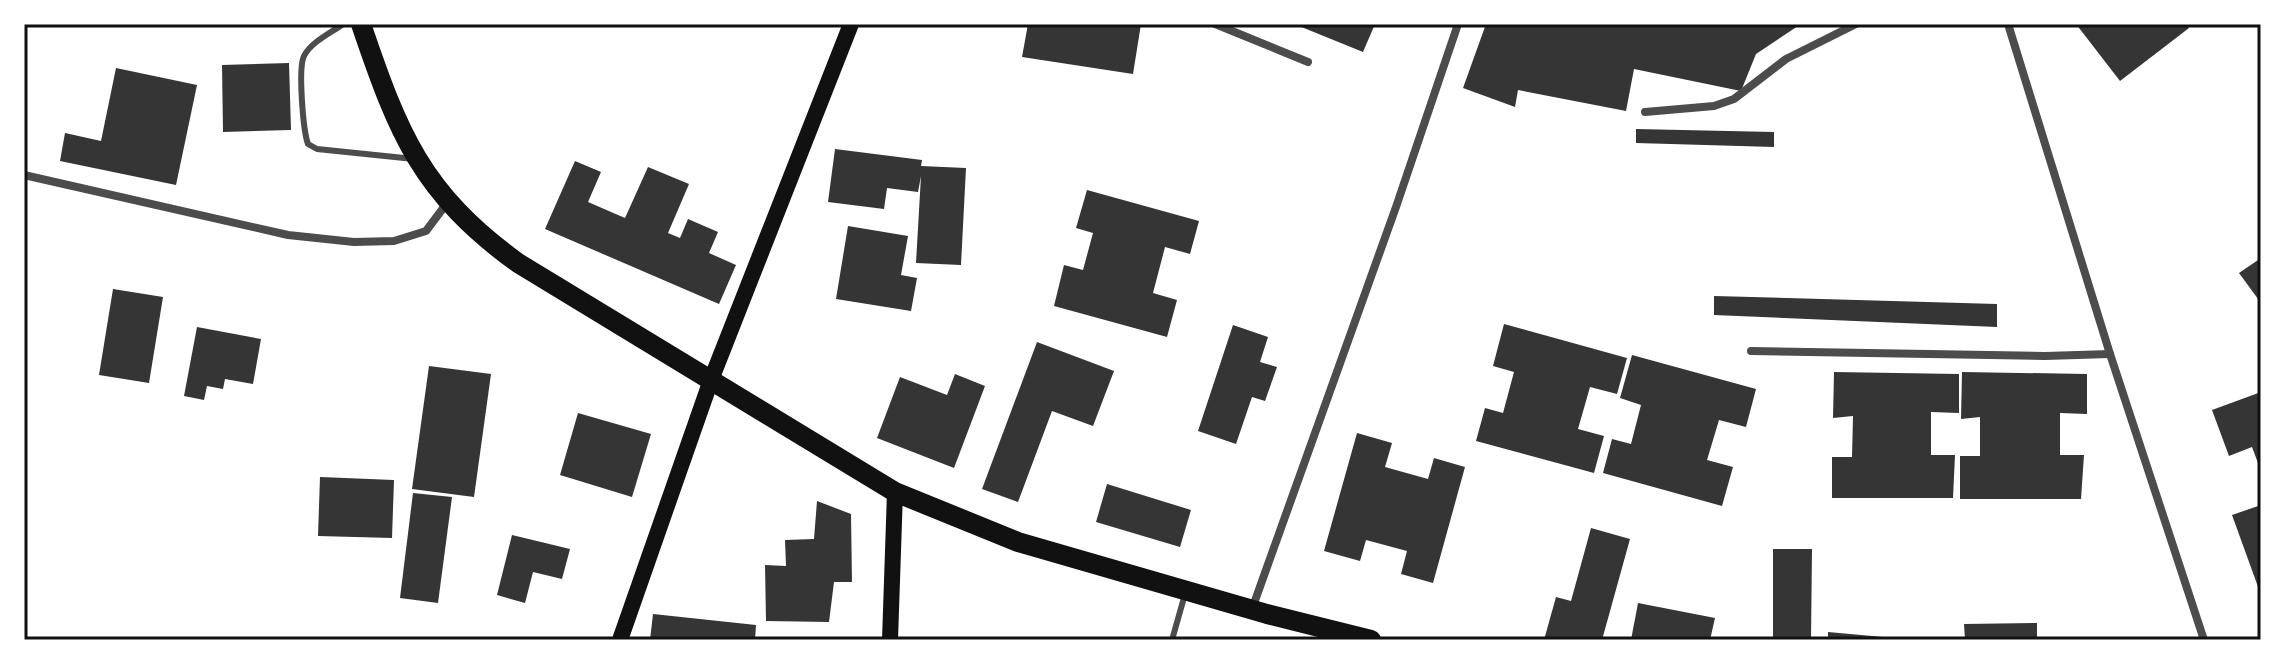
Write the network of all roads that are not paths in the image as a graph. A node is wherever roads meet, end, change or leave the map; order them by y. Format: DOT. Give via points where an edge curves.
graph roads {
  1 [pos="343,24"];
  2 [pos="361,24"];
  3 [pos="851,24"];
  4 [pos="1215,24"];
  5 [pos="1458,24"];
  6 [pos="1856,24"];
  7 [pos="2008,24"];
  8 [pos="1308,62"];
  9 [pos="1645,112"];
  10 [pos="416,159"];
  11 [pos="24,175"];
  12 [pos="447,203"];
  13 [pos="1751,351"];
  14 [pos="2110,354"];
  15 [pos="711,380"];
  16 [pos="895,492"];
  17 [pos="1186,591"];
  18 [pos="1252,610"];
  19 [pos="620,640"];
  20 [pos="890,640"];
  21 [pos="1172,640"];
  22 [pos="1371,640"];
  23 [pos="2204,640"];
  1 -- 10 [label="lane" via="302,57 302,129 308,144"];
  2 -- 10 [label="main road" via="395,119"];
  3 -- 15 [label="main road"];
  4 -- 8 [label="street"];
  5 -- 18 [label="street"];
  6 -- 9 [label="street" via="1786,59 1734,99 1714,106"];
  7 -- 14 [label="street"];
  10 -- 12 [label="main road"];
  11 -- 12 [label="street" via="288,235 354,242 394,241 426,231"];
  12 -- 15 [label="main road" via="518,263"];
  13 -- 14 [label="street"];
  14 -- 23 [label="street"];
  15 -- 16 [label="main road"];
  15 -- 19 [label="main road"];
  16 -- 17 [label="main road" via="1018,542"];
  16 -- 20 [label="main road"];
  17 -- 18 [label="main road"];
  17 -- 21 [label="lane"];
  18 -- 22 [label="main road"];
}
